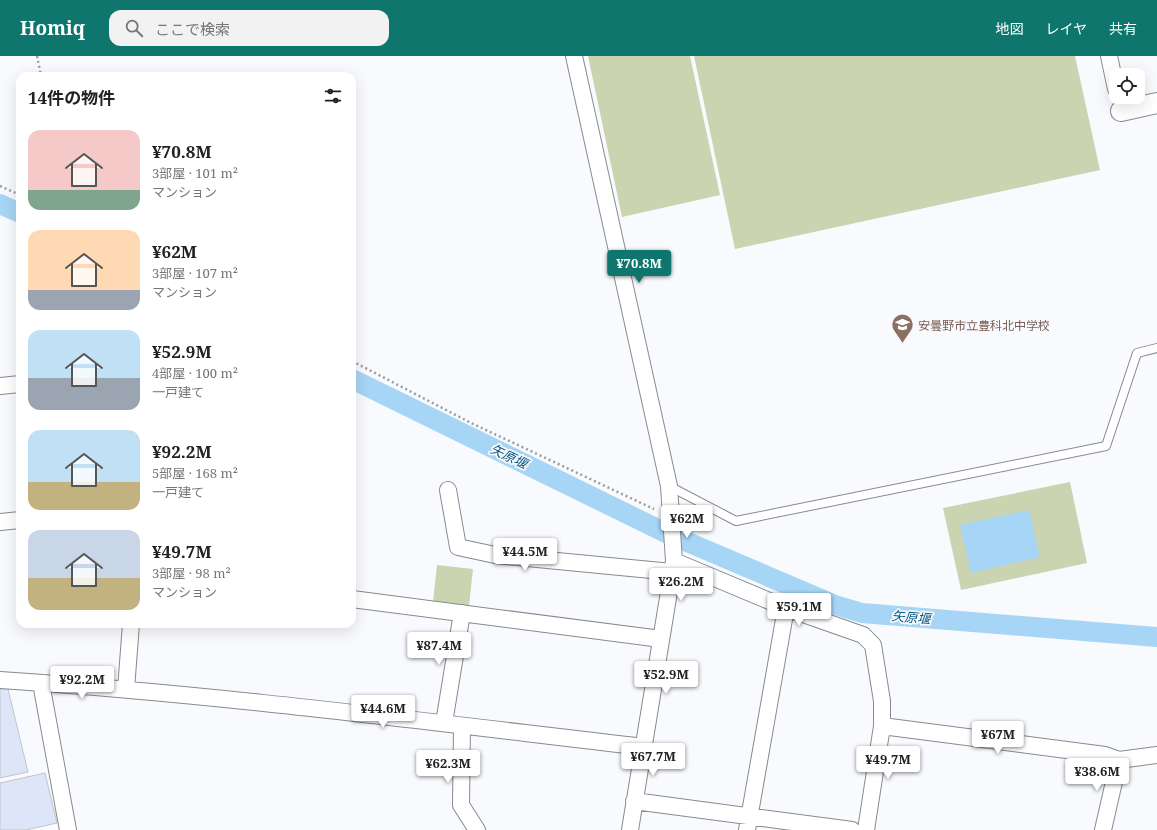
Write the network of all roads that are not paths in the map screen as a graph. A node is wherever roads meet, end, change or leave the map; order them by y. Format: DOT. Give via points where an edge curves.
graph roads {
  1 [pos="574,56"];
  2 [pos="1109,56"];
  3 [pos="1112,68"];
  4 [pos="1145,103"];
  5 [pos="1157,103"];
  6 [pos="1157,348"];
  7 [pos="16,384"];
  8 [pos="0,386"];
  9 [pos="669,486"];
  10 [pos="448,490"];
  11 [pos="16,520"];
  12 [pos="0,522"];
  13 [pos="673,566"];
  14 [pos="356,600"];
  15 [pos="786,608"];
  16 [pos="462,613"];
  17 [pos="131,628"];
  18 [pos="661,639"];
  19 [pos="0,680"];
  20 [pos="41,683"];
  21 [pos="126,689"];
  22 [pos="444,723"];
  23 [pos="462,726"];
  24 [pos="882,726"];
  25 [pos="644,748"];
  26 [pos="1157,755"];
  27 [pos="1119,760"];
  28 [pos="634,801"];
  29 [pos="747,823"];
  30 [pos="68,830"];
  31 [pos="477,830"];
  32 [pos="630,830"];
  33 [pos="852,830"];
  34 [pos="866,830"];
  35 [pos="1103,830"];
  1 -- 9 [label="street"];
  2 -- 3 [label="street"];
  4 -- 5 [label="street"];
  6 -- 9 [label="lane" via="1137,353 1106,446 736,521"];
  7 -- 8 [label="street"];
  9 -- 13 [label="street"];
  10 -- 13 [label="street" via="458,547 495,555"];
  11 -- 12 [label="street"];
  13 -- 15 [label="street"];
  13 -- 18 [label="street"];
  14 -- 16 [label="street"];
  15 -- 24 [label="street" via="863,635 873,645 882,702"];
  15 -- 29 [label="street"];
  16 -- 18 [label="street"];
  16 -- 22 [label="street"];
  17 -- 21 [label="street"];
  18 -- 25 [label="street"];
  19 -- 20 [label="street"];
  20 -- 21 [label="street"];
  20 -- 30 [label="street"];
  21 -- 22 [label="street"];
  22 -- 23 [label="street"];
  23 -- 25 [label="street"];
  23 -- 31 [label="street" via="461,806"];
  24 -- 27 [label="street" via="1105,755"];
  24 -- 34 [label="street"];
  25 -- 28 [label="street"];
  26 -- 27 [label="street"];
  27 -- 35 [label="street"];
  28 -- 29 [label="street"];
  28 -- 32 [label="street"];
  29 -- 33 [label="street"];
}
